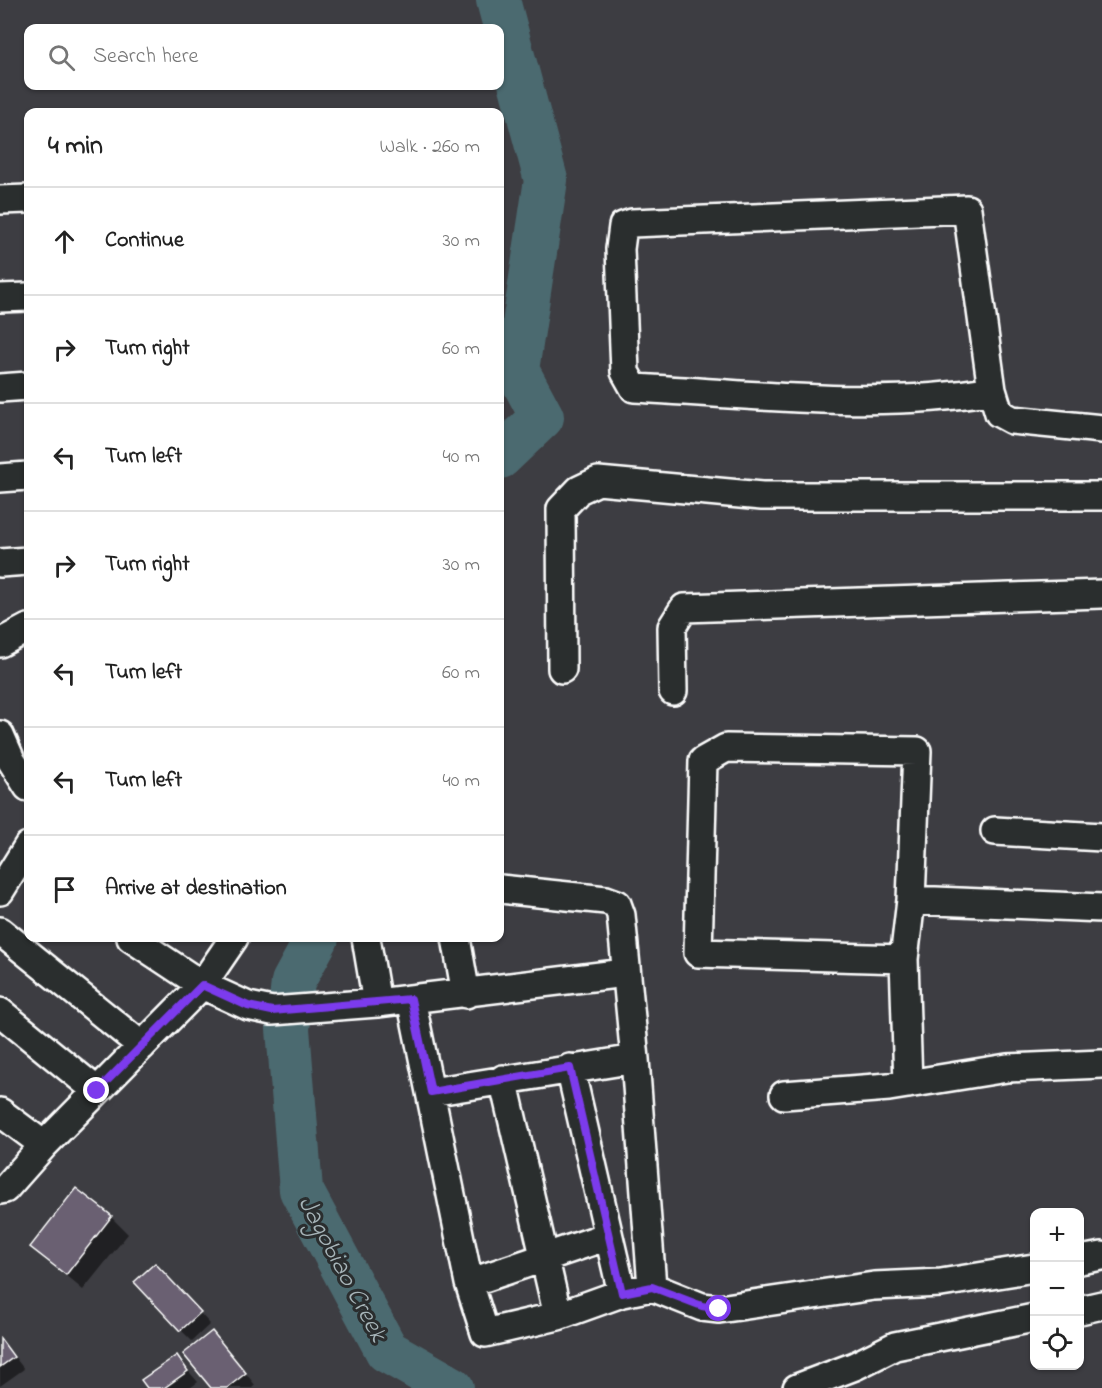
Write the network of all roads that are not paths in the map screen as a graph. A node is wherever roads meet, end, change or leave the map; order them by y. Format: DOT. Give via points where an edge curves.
graph roads {
  1 [pos="24,199"];
  2 [pos="0,200"];
  3 [pos="24,297"];
  4 [pos="0,298"];
  5 [pos="24,386"];
  6 [pos="0,388"];
  7 [pos="992,390"];
  8 [pos="1102,429"];
  9 [pos="24,476"];
  10 [pos="0,478"];
  11 [pos="1102,496"];
  12 [pos="24,561"];
  13 [pos="0,563"];
  14 [pos="1102,594"];
  15 [pos="24,630"];
  16 [pos="0,643"];
  17 [pos="562,669"];
  18 [pos="673,691"];
  19 [pos="0,735"];
  20 [pos="24,781"];
  21 [pos="995,831"];
  22 [pos="1102,837"];
  23 [pos="19,861"];
  24 [pos="504,889"];
  25 [pos="0,891"];
  26 [pos="911,900"];
  27 [pos="1102,908"];
  28 [pos="0,931"];
  29 [pos="141,942"];
  30 [pos="231,942"];
  31 [pos="367,942"];
  32 [pos="457,942"];
  33 [pos="904,959"];
  34 [pos="625,973"];
  35 [pos="202,985"];
  36 [pos="466,994"];
  37 [pos="411,999"];
  38 [pos="377,1004"];
  39 [pos="0,1012"];
  40 [pos="142,1046"];
  41 [pos="635,1059"];
  42 [pos="1102,1064"];
  43 [pos="570,1068"];
  44 [pos="503,1079"];
  45 [pos="908,1084"];
  46 [pos="97,1091"];
  47 [pos="431,1092"];
  48 [pos="784,1095"];
  49 [pos="0,1112"];
  50 [pos="44,1145"];
  51 [pos="0,1190"];
  52 [pos="608,1236"];
  53 [pos="1102,1256"];
  54 [pos="1084,1259"];
  55 [pos="543,1260"];
  56 [pos="1030,1269"];
  57 [pos="469,1284"];
  58 [pos="652,1287"];
  59 [pos="622,1293"];
  60 [pos="1102,1305"];
  61 [pos="1084,1309"];
  62 [pos="558,1316"];
  63 [pos="1030,1319"];
  64 [pos="797,1388"];
  1 -- 2 [label="street"];
  3 -- 4 [label="street"];
  5 -- 6 [label="street"];
  7 -- 7 [label="street" via="873,400 634,388 626,372 620,249 623,226 967,209"];
  7 -- 8 [label="street" via="999,413 1012,420"];
  9 -- 10 [label="street"];
  11 -- 17 [label="street" via="762,496 598,482 579,490 561,510"];
  12 -- 13 [label="street"];
  14 -- 18 [label="street" via="684,608 672,627"];
  15 -- 16 [label="street"];
  19 -- 20 [label="street"];
  21 -- 22 [label="street"];
  23 -- 25 [label="street"];
  24 -- 34 [label="street" via="617,903"];
  26 -- 27 [label="street"];
  26 -- 33 [label="street"];
  26 -- 33 [label="street" via="917,751 726,748 703,760 698,953"];
  28 -- 40 [label="street"];
  29 -- 35 [label="street"];
  30 -- 35 [label="street"];
  31 -- 38 [label="street"];
  32 -- 36 [label="street"];
  33 -- 45 [label="street"];
  34 -- 36 [label="street"];
  34 -- 41 [label="street"];
  35 -- 38 [label="street" via="248,1006 272,1011"];
  35 -- 40 [label="street"];
  36 -- 37 [label="street"];
  37 -- 38 [label="street"];
  37 -- 47 [label="street"];
  39 -- 46 [label="street"];
  40 -- 46 [label="street"];
  41 -- 43 [label="street"];
  41 -- 58 [label="street"];
  42 -- 45 [label="street" via="1007,1068"];
  43 -- 44 [label="street"];
  43 -- 52 [label="street"];
  44 -- 47 [label="street"];
  44 -- 55 [label="street"];
  45 -- 48 [label="street"];
  46 -- 50 [label="street"];
  47 -- 57 [label="street"];
  49 -- 50 [label="street"];
  50 -- 51 [label="street"];
  52 -- 55 [label="street"];
  52 -- 59 [label="street"];
  53 -- 54 [label="street"];
  55 -- 57 [label="street"];
  55 -- 62 [label="street"];
  56 -- 58 [label="street" via="719,1309"];
  57 -- 62 [label="street" via="485,1334"];
  58 -- 59 [label="street"];
  59 -- 62 [label="street"];
  60 -- 61 [label="street"];
  63 -- 64 [label="street" via="895,1346"];
}
